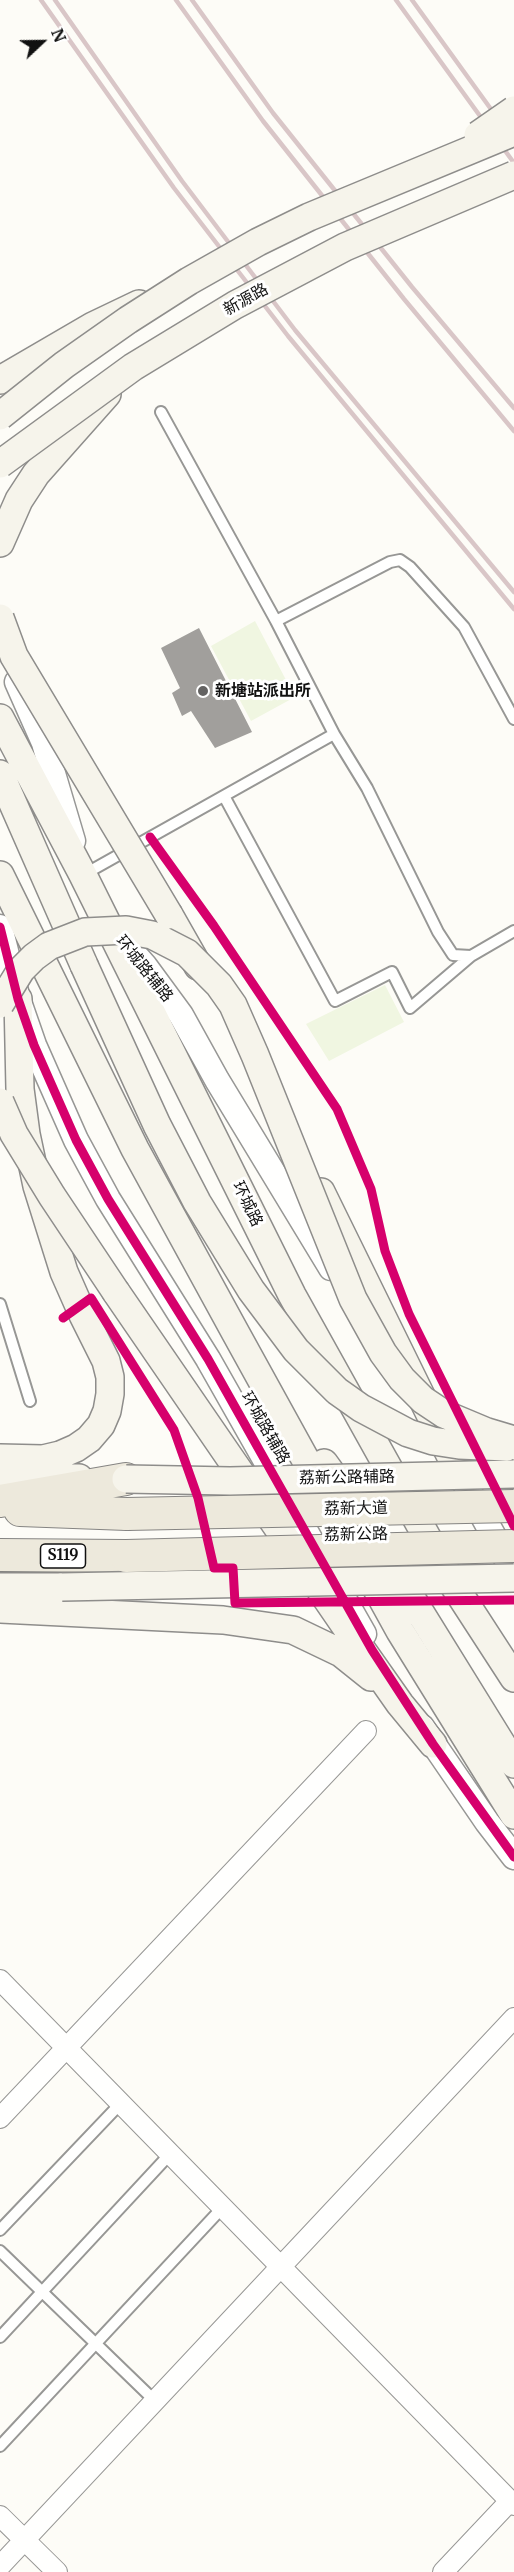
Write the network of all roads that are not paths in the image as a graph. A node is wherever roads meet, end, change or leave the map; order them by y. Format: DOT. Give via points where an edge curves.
graph roads {
  1 [pos="514,110"];
  2 [pos="514,132"];
  3 [pos="436,163"];
  4 [pos="514,176"];
  5 [pos="514,190"];
  6 [pos="449,202"];
  7 [pos="189,281"];
  8 [pos="133,367"];
  9 [pos="0,380"];
  10 [pos="161,412"];
  11 [pos="0,416"];
  12 [pos="0,464"];
  13 [pos="0,543"];
  14 [pos="0,618"];
  15 [pos="276,621"];
  16 [pos="0,647"];
  17 [pos="0,718"];
  18 [pos="514,719"];
  19 [pos="334,734"];
  20 [pos="0,774"];
  21 [pos="224,796"];
  22 [pos="0,875"];
  23 [pos="82,875"];
  24 [pos="105,921"];
  25 [pos="0,927"];
  26 [pos="514,931"];
  27 [pos="471,956"];
  28 [pos="9,1002"];
  29 [pos="0,1102"];
  30 [pos="0,1304"];
  31 [pos="267,1389"];
  32 [pos="30,1401"];
  33 [pos="514,1440"];
  34 [pos="514,1447"];
  35 [pos="0,1458"];
  36 [pos="453,1461"];
  37 [pos="514,1474"];
  38 [pos="0,1477"];
  39 [pos="126,1479"];
  40 [pos="0,1501"];
  41 [pos="514,1506"];
  42 [pos="0,1509"];
  43 [pos="514,1546"];
  44 [pos="0,1555"];
  45 [pos="514,1573"];
  46 [pos="514,1578"];
  47 [pos="0,1587"];
  48 [pos="0,1609"];
  49 [pos="514,1678"];
  50 [pos="400,1704"];
  51 [pos="366,1731"];
  52 [pos="433,1744"];
  53 [pos="514,1764"];
  54 [pos="514,1815"];
  55 [pos="514,1857"];
  56 [pos="0,1980"];
  57 [pos="514,2018"];
  58 [pos="66,2048"];
  59 [pos="121,2103"];
  60 [pos="0,2118"];
  61 [pos="170,2154"];
  62 [pos="223,2207"];
  63 [pos="0,2230"];
  64 [pos="0,2251"];
  65 [pos="281,2268"];
  66 [pos="42,2292"];
  67 [pos="0,2337"];
  68 [pos="96,2343"];
  69 [pos="155,2401"];
  70 [pos="0,2446"];
  71 [pos="512,2503"];
  72 [pos="0,2516"];
  73 [pos="24,2540"];
  74 [pos="0,2566"];
  75 [pos="57,2572"];
  76 [pos="443,2572"];
  1 -- 3 [label="main road, bridge"];
  2 -- 3 [label="main road, bridge"];
  3 -- 7 [label="main road, bridge" via="309,217"];
  4 -- 6 [label="main road, 新源路, bridge"];
  5 -- 6 [label="main road, bridge"];
  6 -- 8 [label="main road, 新源路, bridge" via="302,268"];
  7 -- 9 [label="main road, bridge" via="93,326"];
  7 -- 11 [label="main road, bridge" via="64,365"];
  8 -- 12 [label="main road, 新源路, bridge"];
  8 -- 13 [label="main road, bridge" via="36,474 19,500"];
  10 -- 15 [label="lane"];
  14 -- 36 [label="main road, bridge" via="14,656 169,915 287,1125"];
  15 -- 18 [label="lane" via="400,560 464,627"];
  15 -- 19 [label="lane"];
  16 -- 23 [label="street" via="44,743"];
  17 -- 23 [label="main road, 环城路"];
  19 -- 21 [label="lane"];
  19 -- 27 [label="lane" via="367,788 438,932 453,955"];
  20 -- 34 [label="main road, bridge" via="157,1125 196,1202 278,1327 316,1372 361,1408 408,1432 459,1445"];
  21 -- 23 [label="lane"];
  21 -- 27 [label="lane" via="335,1001 392,972 410,1008"];
  22 -- 31 [label="main road" via="135,1149"];
  23 -- 24 [label="main road, 环城路"];
  24 -- 36 [label="street, 环城路辅路" via="145,966 181,1016 372,1335"];
  24 -- 49 [label="main road, 环城路" via="292,1294 453,1584"];
  25 -- 28 [label="street, 环城路辅路"];
  26 -- 27 [label="lane"];
  28 -- 33 [label="main road, bridge" via="21,970 34,957 49,946 86,932 126,930 152,934 187,953 219,985 240,1021 353,1299 383,1353 423,1400 444,1414"];
  28 -- 35 [label="main road" via="26,1134 37,1186 64,1272 106,1361 110,1394 101,1425 76,1448 43,1459"];
  28 -- 52 [label="street, 环城路辅路" via="108,1199 208,1359 372,1650"];
  29 -- 50 [label="main road, bridge" via="14,1134 52,1196"];
  30 -- 32 [label="lane"];
  31 -- 53 [label="main road" via="350,1498"];
  31 -- 54 [label="main road" via="400,1631"];
  36 -- 45 [label="street, 环城路辅路"];
  37 -- 39 [label="main road, 荔新公路辅路, bridge" via="230,1481"];
  38 -- 39 [label="main road, 荔新公路辅路"];
  39 -- 40 [label="main road"];
  41 -- 42 [label="main road, 荔新大道, bridge" via="127,1514"];
  43 -- 44 [label="main road, 荔新公路 / S119, bridge" via="126,1556"];
  46 -- 47 [label="main road, bridge"];
  48 -- 50 [label="main road" via="223,1620 293,1630 341,1653"];
  50 -- 52 [label="main road"];
  51 -- 58 [label="street"];
  52 -- 55 [label="street, 环城路辅路"];
  56 -- 58 [label="street"];
  57 -- 65 [label="street"];
  58 -- 59 [label="street"];
  58 -- 60 [label="street"];
  59 -- 61 [label="street"];
  59 -- 63 [label="lane"];
  61 -- 62 [label="street"];
  61 -- 66 [label="lane"];
  62 -- 65 [label="street"];
  62 -- 68 [label="lane"];
  64 -- 66 [label="lane"];
  65 -- 69 [label="street"];
  65 -- 71 [label="street"];
  66 -- 67 [label="lane"];
  66 -- 68 [label="lane"];
  68 -- 69 [label="lane"];
  68 -- 70 [label="lane"];
  69 -- 73 [label="street"];
  71 -- 76 [label="street"];
  72 -- 73 [label="street"];
  73 -- 74 [label="street"];
  73 -- 75 [label="street"];
}
